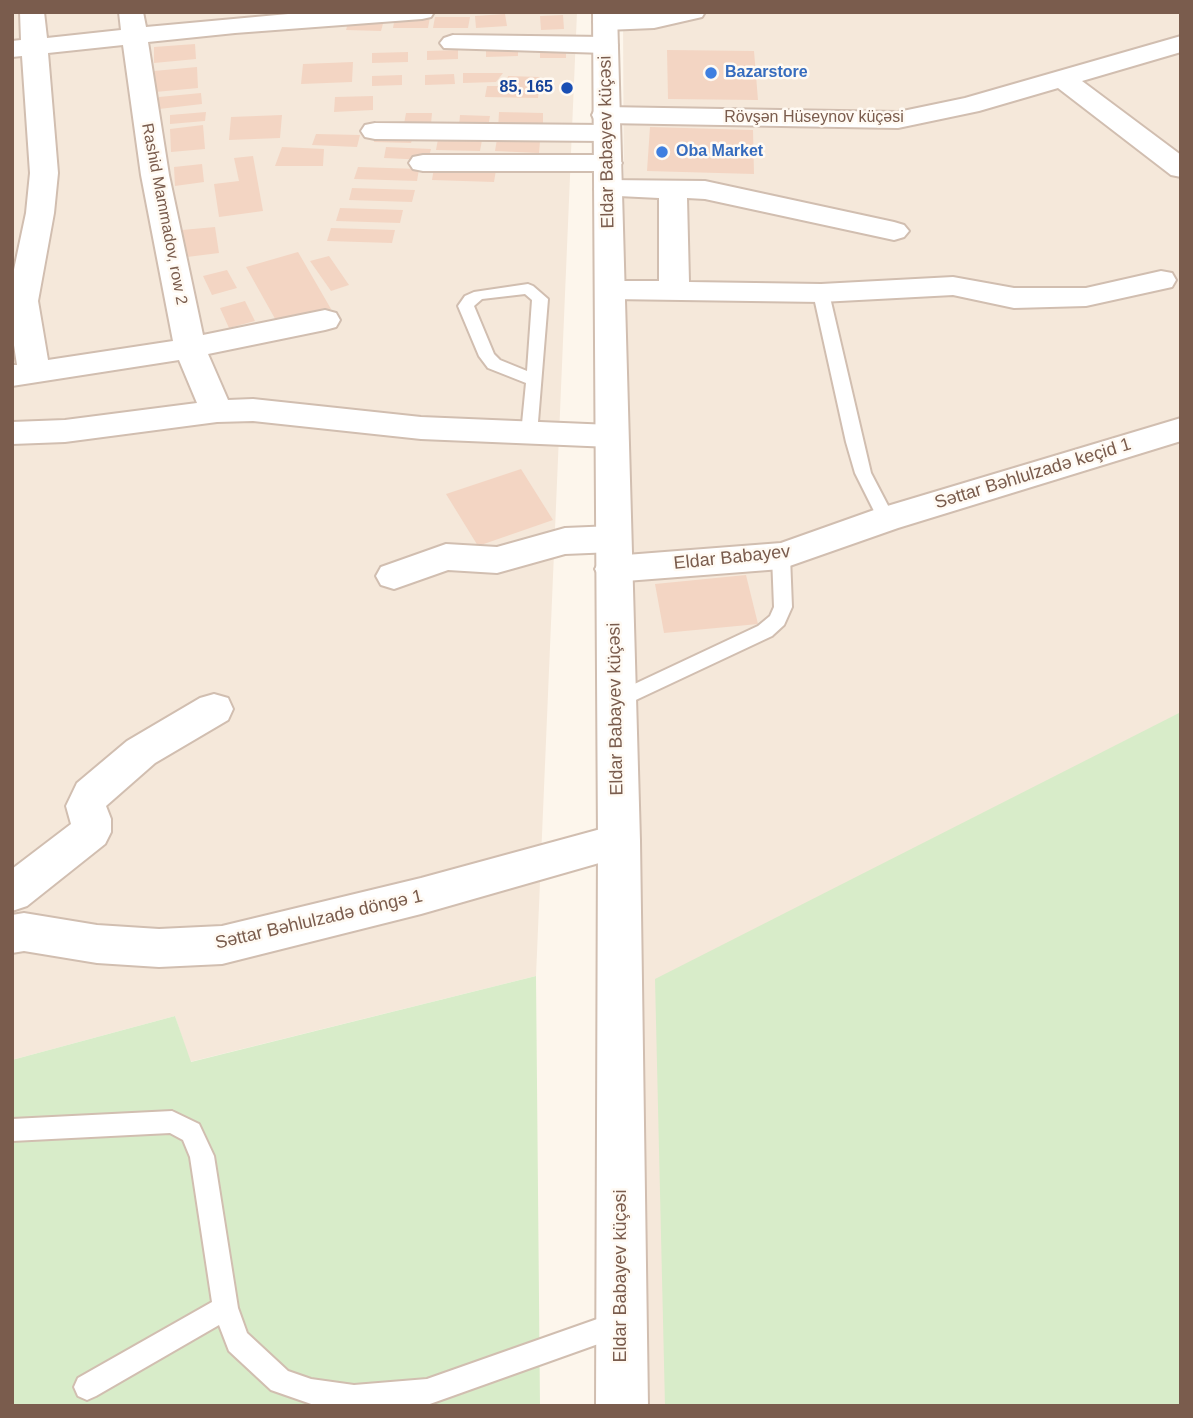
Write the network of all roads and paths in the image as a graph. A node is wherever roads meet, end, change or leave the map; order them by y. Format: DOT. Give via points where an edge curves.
graph roads {
  1 [pos="32,12"];
  2 [pos="422,12"];
  3 [pos="693,12"];
  4 [pos="234,18"];
  5 [pos="132,24"];
  6 [pos="605,26"];
  7 [pos="453,43"];
  8 [pos="1181,44"];
  9 [pos="24,48"];
  10 [pos="1061,78"];
  11 [pos="375,131"];
  12 [pos="607,150"];
  13 [pos="423,163"];
  14 [pos="1181,169"];
  15 [pos="673,190"];
  16 [pos="894,232"];
  17 [pos="1161,280"];
  18 [pos="611,290"];
  19 [pos="674,291"];
  20 [pos="821,293"];
  21 [pos="324,320"];
  22 [pos="190,348"];
  23 [pos="23,374"];
  24 [pos="534,380"];
  25 [pos="217,411"];
  26 [pos="1181,429"];
  27 [pos="12,433"];
  28 [pos="529,434"];
  29 [pos="611,436"];
  30 [pos="886,519"];
  31 [pos="613,554"];
  32 [pos="781,555"];
  33 [pos="394,576"];
  34 [pos="616,701"];
  35 [pos="214,709"];
  36 [pos="619,841"];
  37 [pos="12,893"];
  38 [pos="12,934"];
  39 [pos="12,1130"];
  40 [pos="225,1308"];
  41 [pos="621,1324"];
  42 [pos="87,1387"];
  43 [pos="352,1402"];
  44 [pos="622,1406"];
  1 -- 9 [label="street"];
  2 -- 4 [label="street"];
  3 -- 6 [label="street"];
  4 -- 5 [label="street"];
  5 -- 9 [label="street"];
  5 -- 22 [label="street, Rashid Mammadov, row 2" via="155,175"];
  6 -- 7 [label="street"];
  6 -- 12 [label="street, Eldar Babayev küçəsi"];
  8 -- 10 [label="street, Rövşən Hüseynov küçəsi"];
  9 -- 23 [label="street" via="44,173 23,301"];
  10 -- 12 [label="street, Rövşən Hüseynov küçəsi" via="898,120"];
  10 -- 14 [label="street"];
  11 -- 12 [label="street"];
  12 -- 13 [label="street"];
  12 -- 15 [label="street"];
  12 -- 18 [label="street, Eldar Babayev küçəsi"];
  15 -- 16 [label="street" via="705,190"];
  15 -- 19 [label="street"];
  17 -- 20 [label="street" via="1086,297 1014,298 953,286"];
  18 -- 19 [label="street"];
  18 -- 29 [label="street, Eldar Babayev küçəsi"];
  19 -- 20 [label="street"];
  20 -- 30 [label="lane" via="854,442 863,473"];
  21 -- 22 [label="street"];
  22 -- 23 [label="street"];
  22 -- 25 [label="street, Rashid Mammadov, row 2"];
  24 -- 24 [label="lane" via="540,299 535,292 527,289 470,299 466,306 494,365"];
  24 -- 28 [label="lane"];
  25 -- 27 [label="street"];
  25 -- 28 [label="street" via="253,410"];
  26 -- 30 [label="street, Səttar Bəhlulzadə keçid 1"];
  28 -- 29 [label="street"];
  29 -- 31 [label="street, Eldar Babayev küçəsi"];
  30 -- 32 [label="street, Eldar Babayev"];
  31 -- 32 [label="street, Eldar Babayev"];
  31 -- 33 [label="street, Eldar Babayev" via="565,541 497,560 446,557"];
  31 -- 34 [label="street, Eldar Babayev küçəsi"];
  32 -- 34 [label="lane" via="783,607 778,620 765,631"];
  34 -- 36 [label="street, Eldar Babayev küçəsi"];
  35 -- 37 [label="street" via="141,752 91,795 86,806 91,832"];
  36 -- 38 [label="street, Səttar Bəhlulzadə döngə 1" via="222,945 159,948"];
  36 -- 41 [label="street, Eldar Babayev küçəsi"];
  39 -- 40 [label="lane" via="172,1122 191,1132 202,1156"];
  40 -- 42 [label="lane"];
  40 -- 43 [label="lane" via="238,1342 280,1381"];
  41 -- 43 [label="lane" via="427,1392"];
  41 -- 44 [label="street, Eldar Babayev küçəsi"];
}
